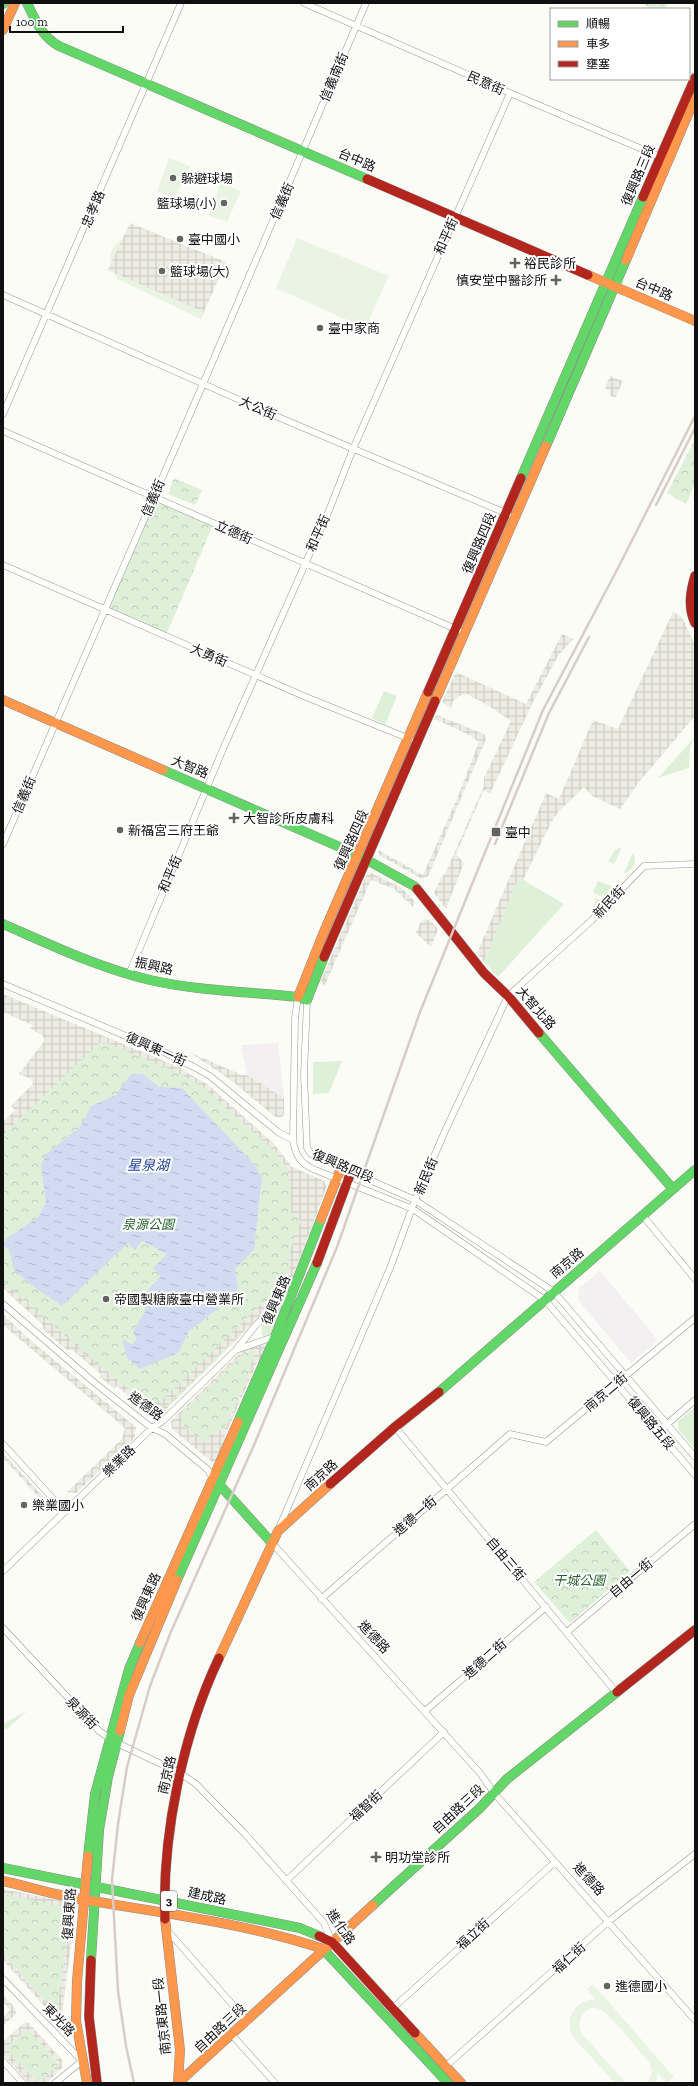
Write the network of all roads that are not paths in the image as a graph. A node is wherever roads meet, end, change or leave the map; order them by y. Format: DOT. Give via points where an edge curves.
graph roads {
  1 [pos="15,3"];
  2 [pos="27,3"];
  3 [pos="181,3"];
  4 [pos="304,3"];
  5 [pos="366,3"];
  6 [pos="356,25"];
  7 [pos="3,30"];
  8 [pos="695,78"];
  9 [pos="146,83"];
  10 [pos="510,93"];
  11 [pos="695,98"];
  12 [pos="303,151"];
  13 [pos="664,158"];
  14 [pos="454,216"];
  15 [pos="611,285"];
  16 [pos="3,295"];
  17 [pos="48,315"];
  18 [pos="695,321"];
  19 [pos="203,384"];
  20 [pos="3,414"];
  21 [pos="3,431"];
  22 [pos="353,449"];
  23 [pos="153,498"];
  24 [pos="506,513"];
  25 [pos="515,517"];
  26 [pos="306,563"];
  27 [pos="3,565"];
  28 [pos="695,576"];
  29 [pos="105,610"];
  30 [pos="695,623"];
  31 [pos="456,629"];
  32 [pos="465,633"];
  33 [pos="256,675"];
  34 [pos="3,700"];
  35 [pos="54,723"];
  36 [pos="413,740"];
  37 [pos="208,789"];
  38 [pos="3,844"];
  39 [pos="362,858"];
  40 [pos="695,864"];
  41 [pos="3,924"];
  42 [pos="128,974"];
  43 [pos="3,984"];
  44 [pos="508,996"];
  45 [pos="303,998"];
  46 [pos="293,1140"];
  47 [pos="341,1168"];
  48 [pos="695,1170"];
  49 [pos="351,1172"];
  50 [pos="337,1178"];
  51 [pos="347,1182"];
  52 [pos="674,1189"];
  53 [pos="415,1200"];
  54 [pos="413,1209"];
  55 [pos="643,1216"];
  56 [pos="695,1279"];
  57 [pos="294,1290"];
  58 [pos="554,1292"];
  59 [pos="545,1300"];
  60 [pos="3,1304"];
  61 [pos="695,1318"];
  62 [pos="287,1333"];
  63 [pos="275,1337"];
  64 [pos="235,1351"];
  65 [pos="626,1375"];
  66 [pos="617,1382"];
  67 [pos="695,1400"];
  68 [pos="667,1424"];
  69 [pos="395,1427"];
  70 [pos="152,1428"];
  71 [pos="658,1432"];
  72 [pos="510,1434"];
  73 [pos="3,1444"];
  74 [pos="695,1457"];
  75 [pos="695,1475"];
  76 [pos="213,1478"];
  77 [pos="220,1485"];
  78 [pos="447,1489"];
  79 [pos="65,1512"];
  80 [pos="695,1524"];
  81 [pos="278,1531"];
  82 [pos="272,1543"];
  83 [pos="3,1571"];
  84 [pos="321,1599"];
  85 [pos="546,1607"];
  86 [pos="3,1628"];
  87 [pos="695,1630"];
  88 [pos="567,1632"];
  89 [pos="616,1692"];
  90 [pos="425,1711"];
  91 [pos="444,1732"];
  92 [pos="113,1740"];
  93 [pos="180,1773"];
  94 [pos="494,1793"];
  95 [pos="695,1854"];
  96 [pos="555,1862"];
  97 [pos="3,1868"];
  98 [pos="287,1880"];
  99 [pos="3,1881"];
  100 [pos="85,1884"];
  101 [pos="95,1886"];
  102 [pos="84,1900"];
  103 [pos="164,1900"];
  104 [pos="96,1901"];
  105 [pos="165,1921"];
  106 [pos="609,1921"];
  107 [pos="332,1942"];
  108 [pos="324,1949"];
  109 [pos="3,1979"];
  110 [pos="393,2008"];
  111 [pos="695,2020"];
  112 [pos="247,2021"];
  113 [pos="232,2035"];
  114 [pos="3,2061"];
  115 [pos="82,2061"];
  116 [pos="446,2066"];
  117 [pos="23,2083"];
  118 [pos="55,2083"];
  119 [pos="87,2083"];
  120 [pos="97,2083"];
  121 [pos="178,2083"];
  122 [pos="275,2083"];
  123 [pos="448,2083"];
  124 [pos="461,2083"];
  1 -- 7 [label="street"];
  2 -- 9 [label="street, 台中路" via="48,40"];
  3 -- 9 [label="street, 忠孝路"];
  4 -- 6 [label="street, 民意街"];
  5 -- 6 [label="street, 信義南街"];
  6 -- 10 [label="street, 民意街"];
  6 -- 12 [label="street, 信義南街"];
  8 -- 13 [label="street, 復興路三段"];
  9 -- 12 [label="street, 台中路"];
  9 -- 17 [label="street, 忠孝路"];
  10 -- 13 [label="street, 民意街"];
  10 -- 14 [label="street, 和平街"];
  11 -- 13 [label="street, 復興路三段"];
  12 -- 14 [label="street, 台中路"];
  12 -- 19 [label="street, 信義街"];
  13 -- 15 [label="street, 復興路三段"];
  14 -- 15 [label="street, 台中路"];
  14 -- 22 [label="street, 和平街"];
  15 -- 18 [label="street, 台中路"];
  15 -- 24 [label="street, 復興路四段"];
  15 -- 25 [label="street, 復興路四段"];
  16 -- 17 [label="street, 大公街"];
  17 -- 19 [label="street, 大公街"];
  17 -- 20 [label="street, 忠孝路"];
  19 -- 22 [label="street, 大公街"];
  19 -- 23 [label="street, 信義街"];
  21 -- 23 [label="street, 立德街"];
  22 -- 24 [label="street, 大公街"];
  22 -- 26 [label="street, 和平街"];
  23 -- 26 [label="street, 立德街"];
  23 -- 29 [label="street, 信義街"];
  24 -- 25 [label="street, 大公街"];
  24 -- 31 [label="street, 復興路四段"];
  25 -- 32 [label="street, 復興路四段"];
  26 -- 31 [label="street, 立德街"];
  26 -- 33 [label="street, 和平街"];
  27 -- 29 [label="street, 大勇街"];
  28 -- 30 [label="street" via="689,601"];
  29 -- 33 [label="street, 大勇街"];
  29 -- 35 [label="street, 信義街"];
  31 -- 32 [label="street, 立德街"];
  31 -- 36 [label="street, 復興路四段"];
  32 -- 36 [label="street, 復興路四段"];
  33 -- 36 [label="street, 大勇街"];
  33 -- 37 [label="street, 和平街"];
  34 -- 35 [label="street, 大智路"];
  35 -- 37 [label="street, 大智路"];
  35 -- 38 [label="street, 信義街"];
  36 -- 39 [label="street, 復興路四段"];
  37 -- 39 [label="street, 大智路"];
  37 -- 42 [label="street, 和平街"];
  39 -- 44 [label="street, 大智北路" via="414,886 481,970"];
  39 -- 45 [label="street, 復興路四段" via="311,986"];
  40 -- 44 [label="street, 新民街" via="644,866 592,920"];
  41 -- 42 [label="street, 振興路" via="90,961"];
  42 -- 45 [label="street, 振興路" via="177,985"];
  43 -- 46 [label="street, 復興東一街" via="194,1067 215,1080 278,1132"];
  44 -- 52 [label="street, 大智北路"];
  44 -- 53 [label="street, 新民街"];
  45 -- 46 [label="street, 復興路四段" via="295,1018"];
  45 -- 47 [label="street, 復興路四段" via="307,1148 314,1156"];
  46 -- 50 [label="street, 復興路四段" via="295,1152 304,1163"];
  47 -- 49 [label="street, 復興路四段"];
  47 -- 50 [label="street, 復興東路"];
  48 -- 52 [label="street, 南京路"];
  49 -- 51 [label="street, 復興東路"];
  49 -- 53 [label="street, 復興路四段"];
  50 -- 51 [label="street, 復興路四段"];
  50 -- 57 [label="street, 復興東路"];
  51 -- 54 [label="street, 復興路四段"];
  51 -- 62 [label="street, 復興東路" via="323,1249"];
  52 -- 55 [label="street, 南京路"];
  53 -- 54 [label="street, 新民街"];
  53 -- 58 [label="street, 復興路四段"];
  54 -- 59 [label="street, 復興路四段"];
  54 -- 81 [label="street, 新民街"];
  55 -- 56 [label="street"];
  55 -- 58 [label="street, 南京路"];
  57 -- 63 [label="street, 復興東路"];
  57 -- 64 [label="street, 樂業路" via="256,1325"];
  58 -- 59 [label="street, 南京路"];
  58 -- 65 [label="street, 復興路五段"];
  59 -- 66 [label="street, 復興路五段"];
  59 -- 69 [label="street, 南京路"];
  60 -- 70 [label="street, 進德路" via="62,1357"];
  61 -- 65 [label="street, 南京二街"];
  62 -- 63 [label="street, 樂業路"];
  62 -- 77 [label="street, 復興東路"];
  63 -- 64 [label="street, 樂業路"];
  63 -- 76 [label="street, 復興東路"];
  64 -- 70 [label="street, 樂業路" via="164,1420"];
  65 -- 66 [label="street, 南京二街"];
  65 -- 68 [label="street, 復興路五段"];
  66 -- 71 [label="street, 復興路五段"];
  66 -- 72 [label="street, 南京二街" via="546,1442"];
  67 -- 68 [label="street"];
  68 -- 71 [label="street"];
  68 -- 74 [label="street, 復興路五段"];
  69 -- 78 [label="street, 自由三街"];
  69 -- 81 [label="street, 南京路"];
  70 -- 76 [label="street, 進德路" via="165,1434 207,1469"];
  70 -- 79 [label="street, 樂業路"];
  71 -- 75 [label="street, 復興路五段"];
  72 -- 78 [label="street, 進德一街"];
  73 -- 79 [label="street"];
  76 -- 77 [label="street, 進德路"];
  76 -- 92 [label="street, 復興東路" via="129,1669"];
  77 -- 82 [label="street, 進德路"];
  77 -- 92 [label="street, 復興東路" via="145,1651"];
  78 -- 84 [label="street, 進德一街"];
  78 -- 85 [label="street, 自由三街"];
  79 -- 83 [label="street, 樂業路"];
  80 -- 88 [label="street, 自由一街"];
  81 -- 82 [label="street, 南京路"];
  82 -- 84 [label="street, 進德路"];
  82 -- 93 [label="street, 南京路" via="211,1675"];
  84 -- 90 [label="street, 進德路"];
  85 -- 88 [label="street, 自由三街"];
  85 -- 90 [label="street, 進德二街"];
  86 -- 92 [label="street, 泉源街" via="94,1727"];
  87 -- 89 [label="street, 自由路三段"];
  88 -- 89 [label="street, 自由三街"];
  89 -- 94 [label="street, 自由路三段"];
  90 -- 91 [label="street, 進德路"];
  91 -- 94 [label="street, 進德路"];
  91 -- 98 [label="street, 福智街"];
  92 -- 93 [label="street, 泉源街"];
  92 -- 100 [label="street, 復興東路" via="95,1794"];
  92 -- 101 [label="street, 復興東路" via="102,1805"];
  93 -- 98 [label="street, 進化路" via="202,1790"];
  93 -- 103 [label="street, 南京路" via="170,1822"];
  94 -- 96 [label="street, 進德路"];
  94 -- 107 [label="street, 自由路三段"];
  95 -- 106 [label="street, 福仁街"];
  96 -- 106 [label="street, 進德路"];
  96 -- 110 [label="street, 福立街"];
  97 -- 100 [label="street, 建成路 / 3"];
  98 -- 107 [label="street, 進化路" via="324,1923"];
  99 -- 102 [label="street, 建成路 / 3"];
  100 -- 101 [label="street, 建成路 / 3"];
  100 -- 102 [label="street, 復興東路"];
  101 -- 103 [label="street, 建成路 / 3"];
  101 -- 104 [label="street, 復興東路"];
  102 -- 104 [label="street, 建成路 / 3"];
  102 -- 115 [label="street, 復興東路" via="75,2012"];
  103 -- 105 [label="street, 南京路"];
  103 -- 107 [label="street, 建成路 / 3" via="300,1928"];
  104 -- 105 [label="street, 建成路 / 3"];
  104 -- 120 [label="street, 復興東路" via="89,2017"];
  105 -- 108 [label="street, 建成路 / 3" via="297,1940"];
  105 -- 112 [label="street"];
  105 -- 121 [label="street, 南京東路一段" via="180,2050"];
  106 -- 111 [label="street, 進德路"];
  106 -- 116 [label="street, 福仁街"];
  107 -- 108 [label="street, 自由路三段"];
  107 -- 110 [label="street, 進化路 / 3"];
  108 -- 112 [label="street, 自由路三段"];
  108 -- 123 [label="street, 進化路 / 3"];
  109 -- 115 [label="street, 東光路"];
  110 -- 116 [label="street, 進化路 / 3"];
  112 -- 113 [label="street, 自由路三段"];
  113 -- 121 [label="street, 自由路三段"];
  113 -- 122 [label="street"];
  114 -- 117 [label="street"];
  115 -- 118 [label="street"];
  115 -- 119 [label="street"];
  116 -- 124 [label="street, 進化路 / 3"];
}
